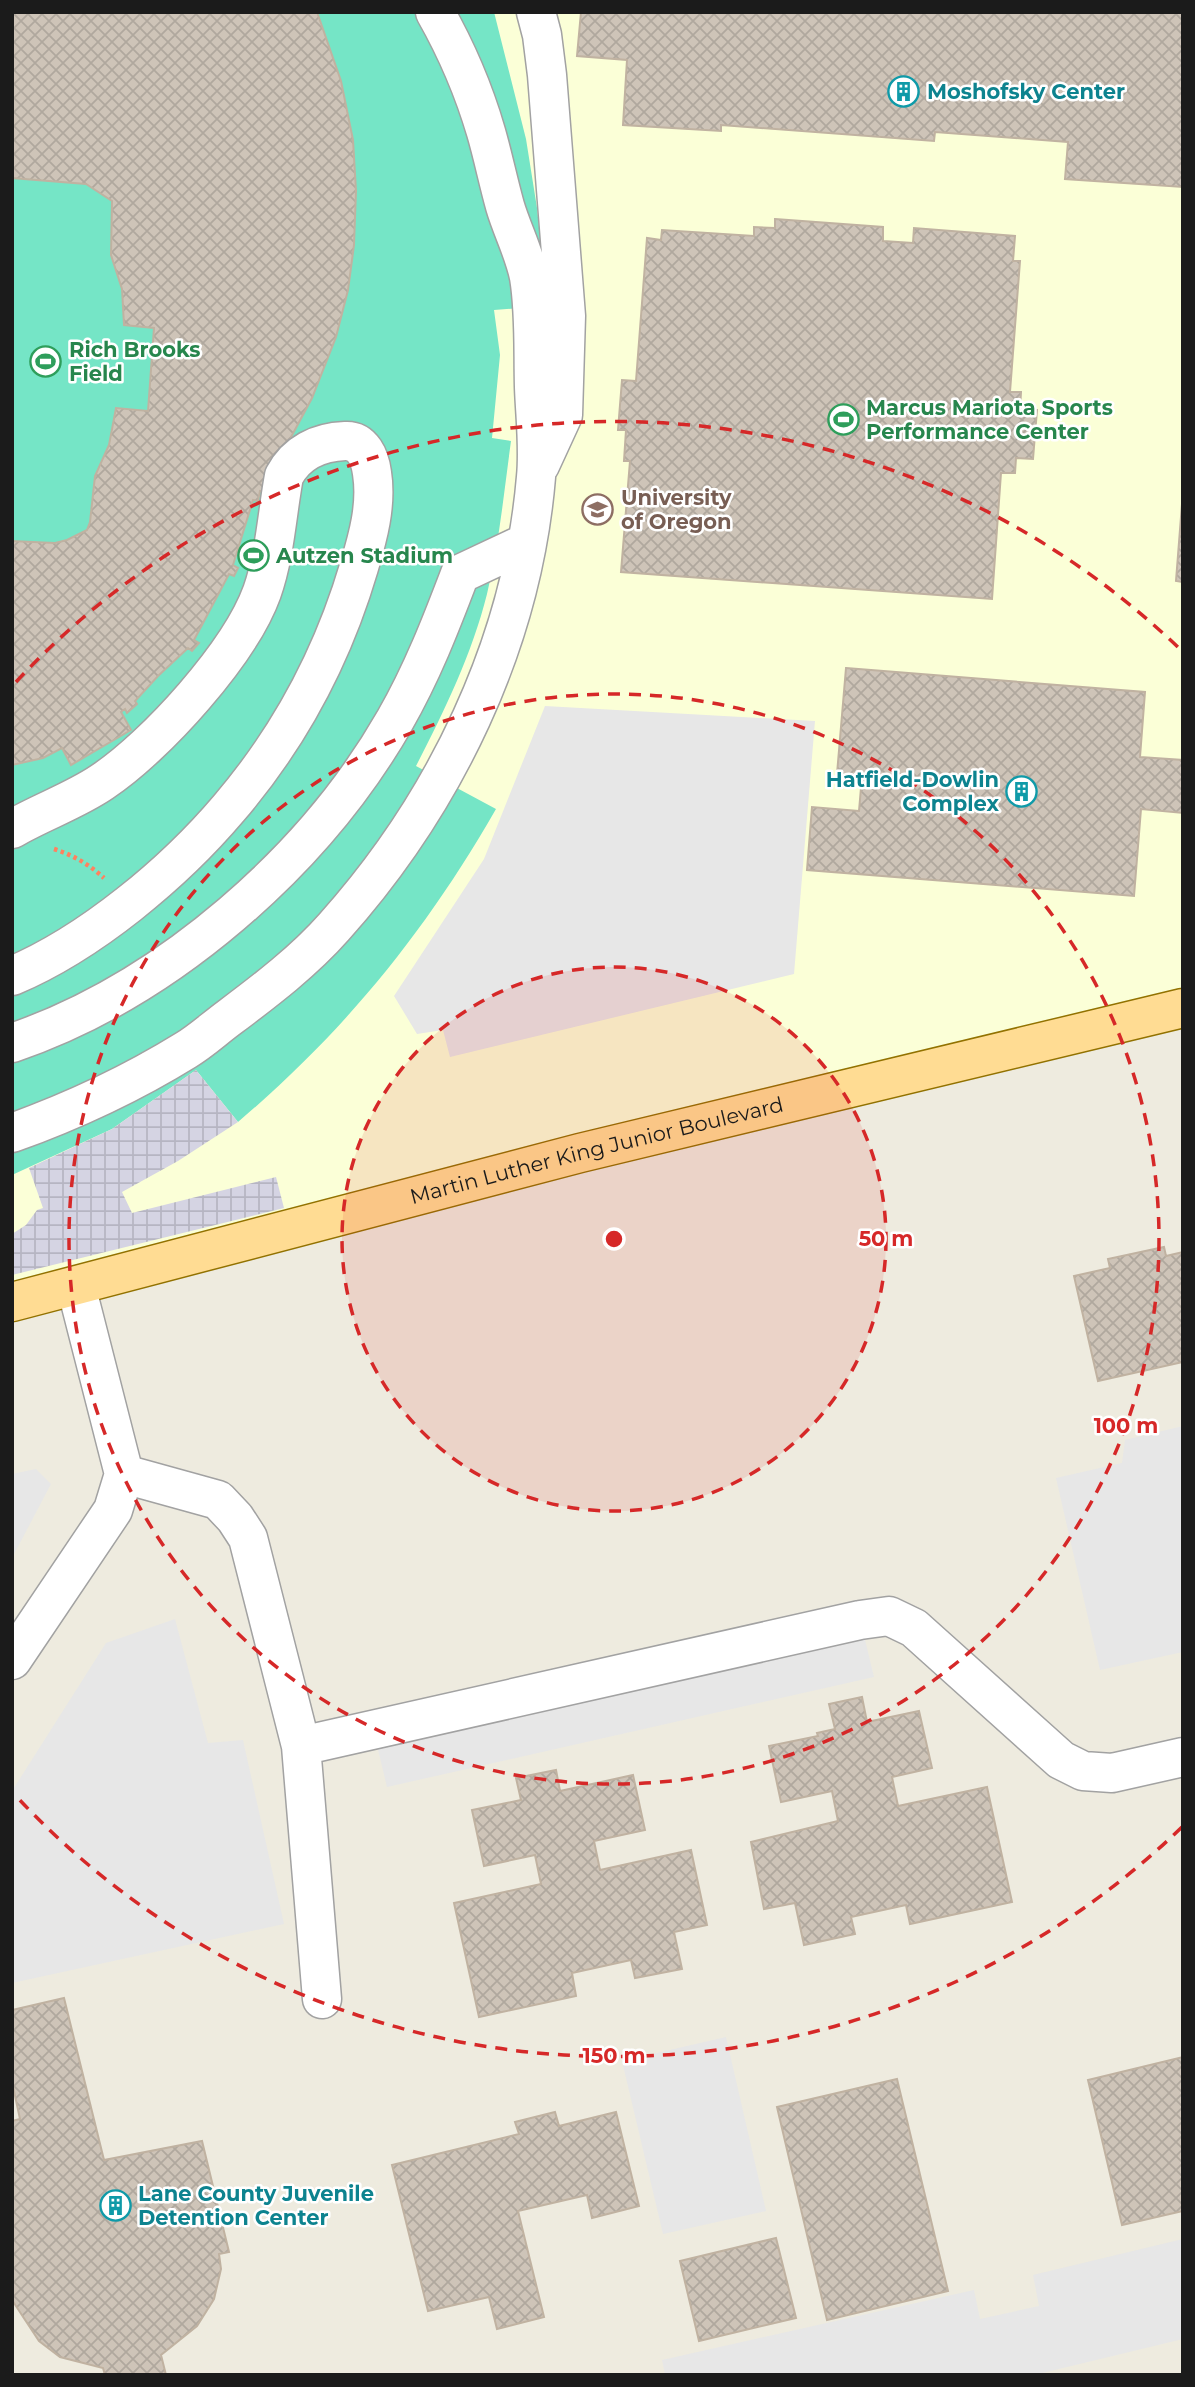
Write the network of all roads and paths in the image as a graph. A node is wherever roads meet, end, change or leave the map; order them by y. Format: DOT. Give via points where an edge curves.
graph roads {
  1 [pos="435,12"];
  2 [pos="536,12"];
  3 [pos="537,473"];
  4 [pos="526,543"];
  5 [pos="28,838"];
  6 [pos="127,905"];
  7 [pos="12,976"];
  8 [pos="1183,1007"];
  9 [pos="12,1043"];
  10 [pos="12,1133"];
  11 [pos="76,1286"];
  12 [pos="12,1302"];
  13 [pos="124,1474"];
  14 [pos="12,1660"];
  15 [pos="301,1746"];
  16 [pos="1183,1757"];
  17 [pos="322,1999"];
  1 -- 3 [label="lane" via="485,128 529,278"];
  2 -- 3 [label="lane" via="547,75 566,316 563,415"];
  3 -- 4 [label="lane"];
  4 -- 9 [label="lane" via="460,574 432,648 395,720 353,784 302,847 245,904 180,955 111,997"];
  4 -- 10 [label="lane" via="504,632 461,744 391,858 332,929 264,992 188,1049 104,1096"];
  5 -- 6 [label="path" via="94,869"];
  5 -- 6 [label="lane" via="155,736 223,659 261,593 284,476 291,462 335,441 351,441 364,449 371,463 370,528 327,654 289,725 243,791 208,831"];
  6 -- 7 [label="lane"];
  8 -- 11 [label="main road, Martin Luther King Junior Boulevard" via="580,1153"];
  11 -- 12 [label="main road, Martin Luther King Junior Boulevard"];
  11 -- 13 [label="lane"];
  13 -- 14 [label="lane" via="113,1510"];
  13 -- 15 [label="lane" via="218,1500 235,1518 248,1538"];
  15 -- 16 [label="lane" via="889,1616 914,1628 1061,1760 1083,1771 1112,1773"];
  15 -- 17 [label="lane"];
}
